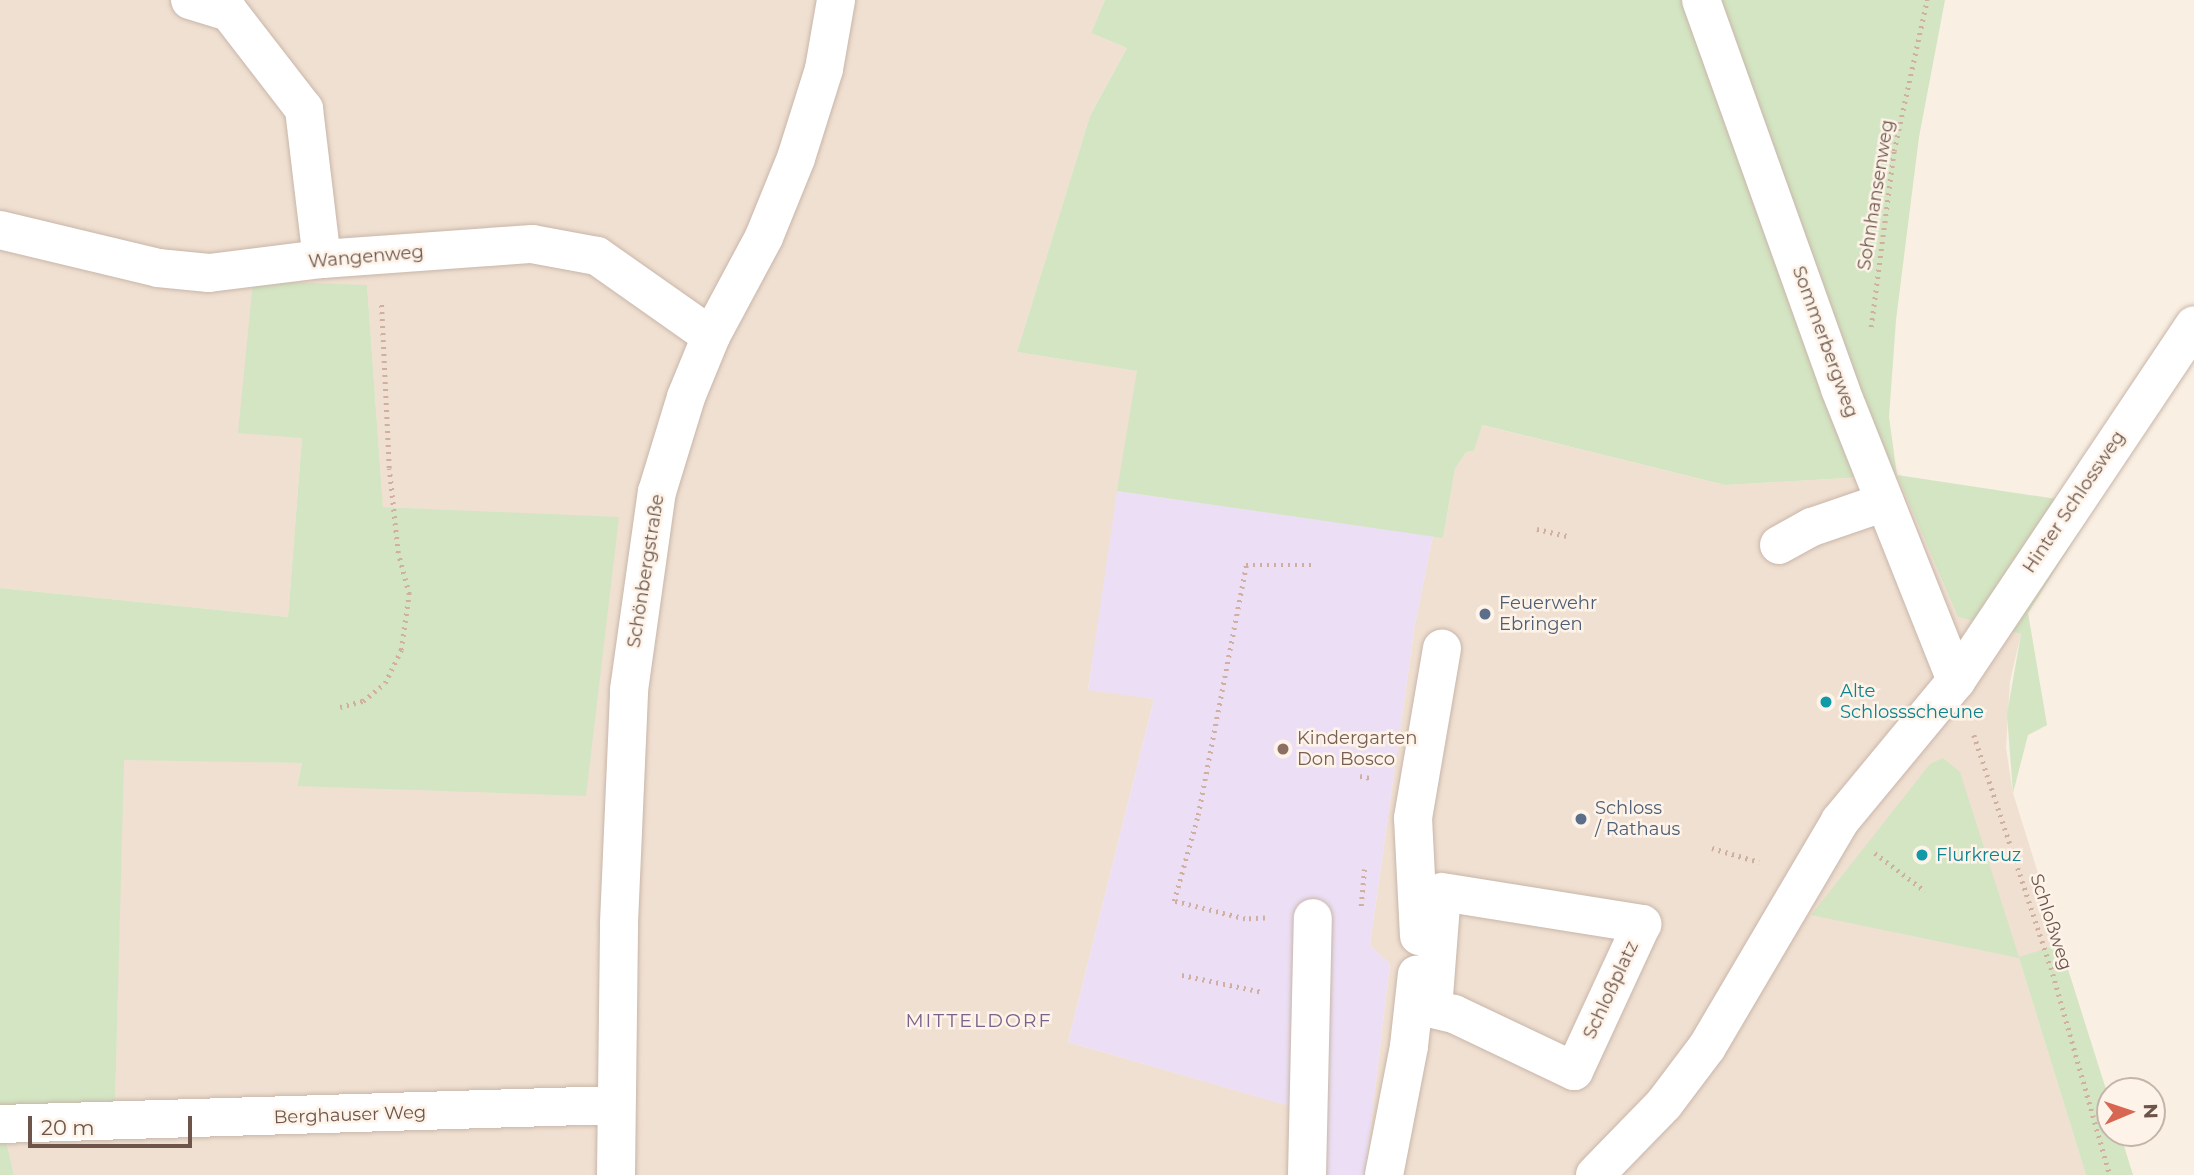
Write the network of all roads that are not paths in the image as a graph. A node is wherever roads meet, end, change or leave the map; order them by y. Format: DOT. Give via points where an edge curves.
graph roads {
  1 [pos="190,0"];
  2 [pos="836,0"];
  3 [pos="1701,0"];
  4 [pos="0,230"];
  5 [pos="322,259"];
  6 [pos="2194,325"];
  7 [pos="712,336"];
  8 [pos="1885,502"];
  9 [pos="1779,545"];
  10 [pos="1442,648"];
  11 [pos="1956,681"];
  12 [pos="1313,918"];
  13 [pos="1430,936"];
  14 [pos="616,1105"];
  15 [pos="0,1124"];
  16 [pos="616,1175"];
  17 [pos="1307,1175"];
  18 [pos="1384,1175"];
  19 [pos="1595,1175"];
  1 -- 5 [label="street" via="229,12 304,109"];
  2 -- 7 [label="street, Schönbergstraße" via="824,69 796,158 764,237"];
  3 -- 8 [label="street, Sommerbergweg"];
  4 -- 5 [label="street, Wangenweg" via="158,268 209,273"];
  5 -- 7 [label="street, Wangenweg" via="532,244 597,256"];
  6 -- 11 [label="street, Hinter Schlossweg"];
  7 -- 14 [label="street, Schönbergstraße" via="686,397 657,492 633,654 619,923"];
  8 -- 9 [label="street" via="1812,527"];
  8 -- 11 [label="street, Sommerbergweg"];
  10 -- 13 [label="street" via="1413,818"];
  11 -- 19 [label="street" via="1840,821 1707,1047 1664,1104"];
  12 -- 17 [label="street"];
  13 -- 13 [label="street, Schloßplatz" via="1442,892 1642,924 1574,1071 1454,1014 1433,1009"];
  13 -- 18 [label="street, Schloßplatz"];
  14 -- 15 [label="street, Berghauser Weg"];
  14 -- 16 [label="street, Schönbergstraße"];
}
